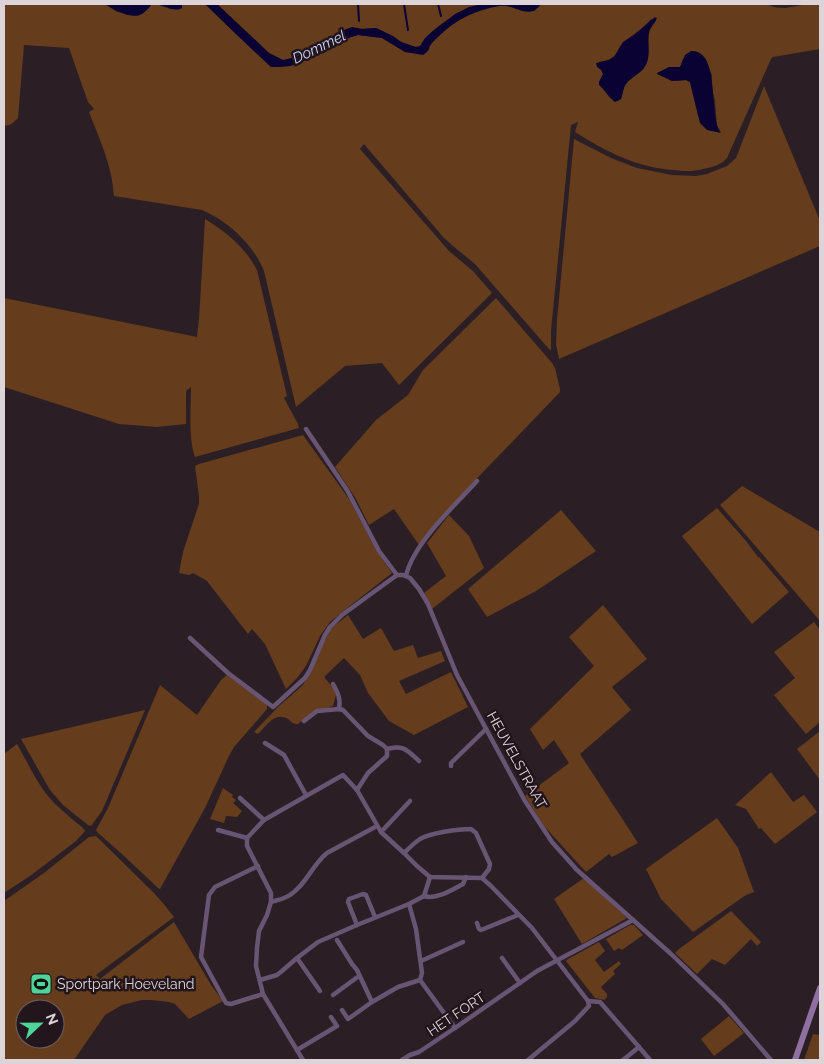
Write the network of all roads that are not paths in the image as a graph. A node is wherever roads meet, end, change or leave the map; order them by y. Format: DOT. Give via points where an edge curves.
graph roads {
  1 [pos="306,429"];
  2 [pos="477,481"];
  3 [pos="397,576"];
  4 [pos="406,576"];
  5 [pos="190,638"];
  6 [pos="333,684"];
  7 [pos="339,709"];
  8 [pos="304,721"];
  9 [pos="486,730"];
  10 [pos="265,743"];
  11 [pos="387,749"];
  12 [pos="419,761"];
  13 [pos="451,766"];
  14 [pos="356,790"];
  15 [pos="306,795"];
  16 [pos="240,798"];
  17 [pos="410,801"];
  18 [pos="264,820"];
  19 [pos="377,826"];
  20 [pos="218,830"];
  21 [pos="381,832"];
  22 [pos="247,838"];
  23 [pos="404,853"];
  24 [pos="258,866"];
  25 [pos="430,876"];
  26 [pos="466,877"];
  27 [pos="482,878"];
  28 [pos="424,896"];
  29 [pos="271,902"];
  30 [pos="409,904"];
  31 [pos="518,914"];
  32 [pos="375,918"];
  33 [pos="633,920"];
  34 [pos="477,924"];
  35 [pos="357,925"];
  36 [pos="337,940"];
  37 [pos="463,942"];
  38 [pos="297,958"];
  39 [pos="502,958"];
  40 [pos="558,960"];
  41 [pos="420,961"];
  42 [pos="359,976"];
  43 [pos="260,980"];
  44 [pos="420,980"];
  45 [pos="520,983"];
  46 [pos="820,988"];
  47 [pos="320,991"];
  48 [pos="264,994"];
  49 [pos="333,995"];
  50 [pos="588,1001"];
  51 [pos="372,1002"];
  52 [pos="342,1010"];
  53 [pos="331,1017"];
  54 [pos="455,1028"];
  55 [pos="639,1047"];
  56 [pos="297,1050"];
  57 [pos="410,1055"];
  58 [pos="303,1060"];
  59 [pos="402,1060"];
  60 [pos="414,1060"];
  61 [pos="528,1060"];
  62 [pos="623,1060"];
  63 [pos="650,1060"];
  64 [pos="771,1060"];
  65 [pos="795,1060"];
  1 -- 3 [label="street" via="348,490 379,551"];
  2 -- 4 [label="street" via="424,541"];
  3 -- 4 [label="street"];
  3 -- 5 [label="street" via="330,627 305,678 274,707"];
  4 -- 9 [label="street, HEUVELSTRAAT" via="428,604 457,675"];
  6 -- 7 [label="street" via="339,695"];
  7 -- 8 [label="street" via="317,711"];
  7 -- 11 [label="street"];
  9 -- 13 [label="street"];
  9 -- 33 [label="street, HEUVELSTRAAT" via="552,842 577,870"];
  10 -- 15 [label="street" via="284,754"];
  11 -- 12 [label="street" via="402,748"];
  11 -- 14 [label="street" via="387,756 368,773"];
  14 -- 15 [label="street" via="343,775"];
  14 -- 19 [label="street"];
  15 -- 18 [label="street"];
  16 -- 18 [label="street"];
  17 -- 21 [label="street"];
  18 -- 22 [label="street"];
  19 -- 21 [label="street"];
  19 -- 29 [label="street" via="327,852 295,891"];
  20 -- 22 [label="street"];
  21 -- 23 [label="street"];
  22 -- 24 [label="street"];
  23 -- 25 [label="street"];
  23 -- 27 [label="street" via="427,836 471,829 490,864"];
  24 -- 29 [label="street" via="271,893"];
  24 -- 48 [label="street" via="214,887 209,895 201,957 226,1003"];
  25 -- 26 [label="street"];
  25 -- 28 [label="street"];
  26 -- 27 [label="street"];
  26 -- 28 [label="street" via="463,884 453,889 430,898"];
  27 -- 31 [label="street"];
  28 -- 30 [label="street"];
  29 -- 43 [label="street" via="256,948"];
  30 -- 32 [label="street"];
  30 -- 41 [label="street"];
  31 -- 34 [label="street" via="482,930"];
  31 -- 40 [label="street"];
  32 -- 35 [label="street"];
  32 -- 35 [label="street" via="366,895 356,896 348,902"];
  33 -- 40 [label="street, HET FORT"];
  33 -- 64 [label="street, HEUVELSTRAAT" via="722,1004"];
  35 -- 38 [label="street" via="318,942"];
  36 -- 42 [label="street"];
  37 -- 41 [label="street"];
  38 -- 43 [label="street" via="282,972"];
  38 -- 47 [label="street"];
  39 -- 45 [label="street"];
  40 -- 45 [label="street, HET FORT"];
  40 -- 50 [label="street"];
  41 -- 44 [label="street"];
  42 -- 49 [label="street"];
  42 -- 51 [label="street"];
  43 -- 48 [label="street"];
  44 -- 51 [label="street" via="398,987"];
  44 -- 54 [label="street"];
  45 -- 54 [label="street, HET FORT"];
  46 -- 65 [label="main road"];
  48 -- 56 [label="street"];
  50 -- 55 [label="street" via="600,1002"];
  50 -- 61 [label="street" via="589,1006 581,1014"];
  51 -- 52 [label="street" via="348,1019"];
  53 -- 56 [label="street" via="337,1026"];
  54 -- 57 [label="street, HET FORT"];
  55 -- 62 [label="street"];
  55 -- 63 [label="street"];
  56 -- 58 [label="street"];
  57 -- 59 [label="street, HET FORT"];
  57 -- 60 [label="street"];
}
